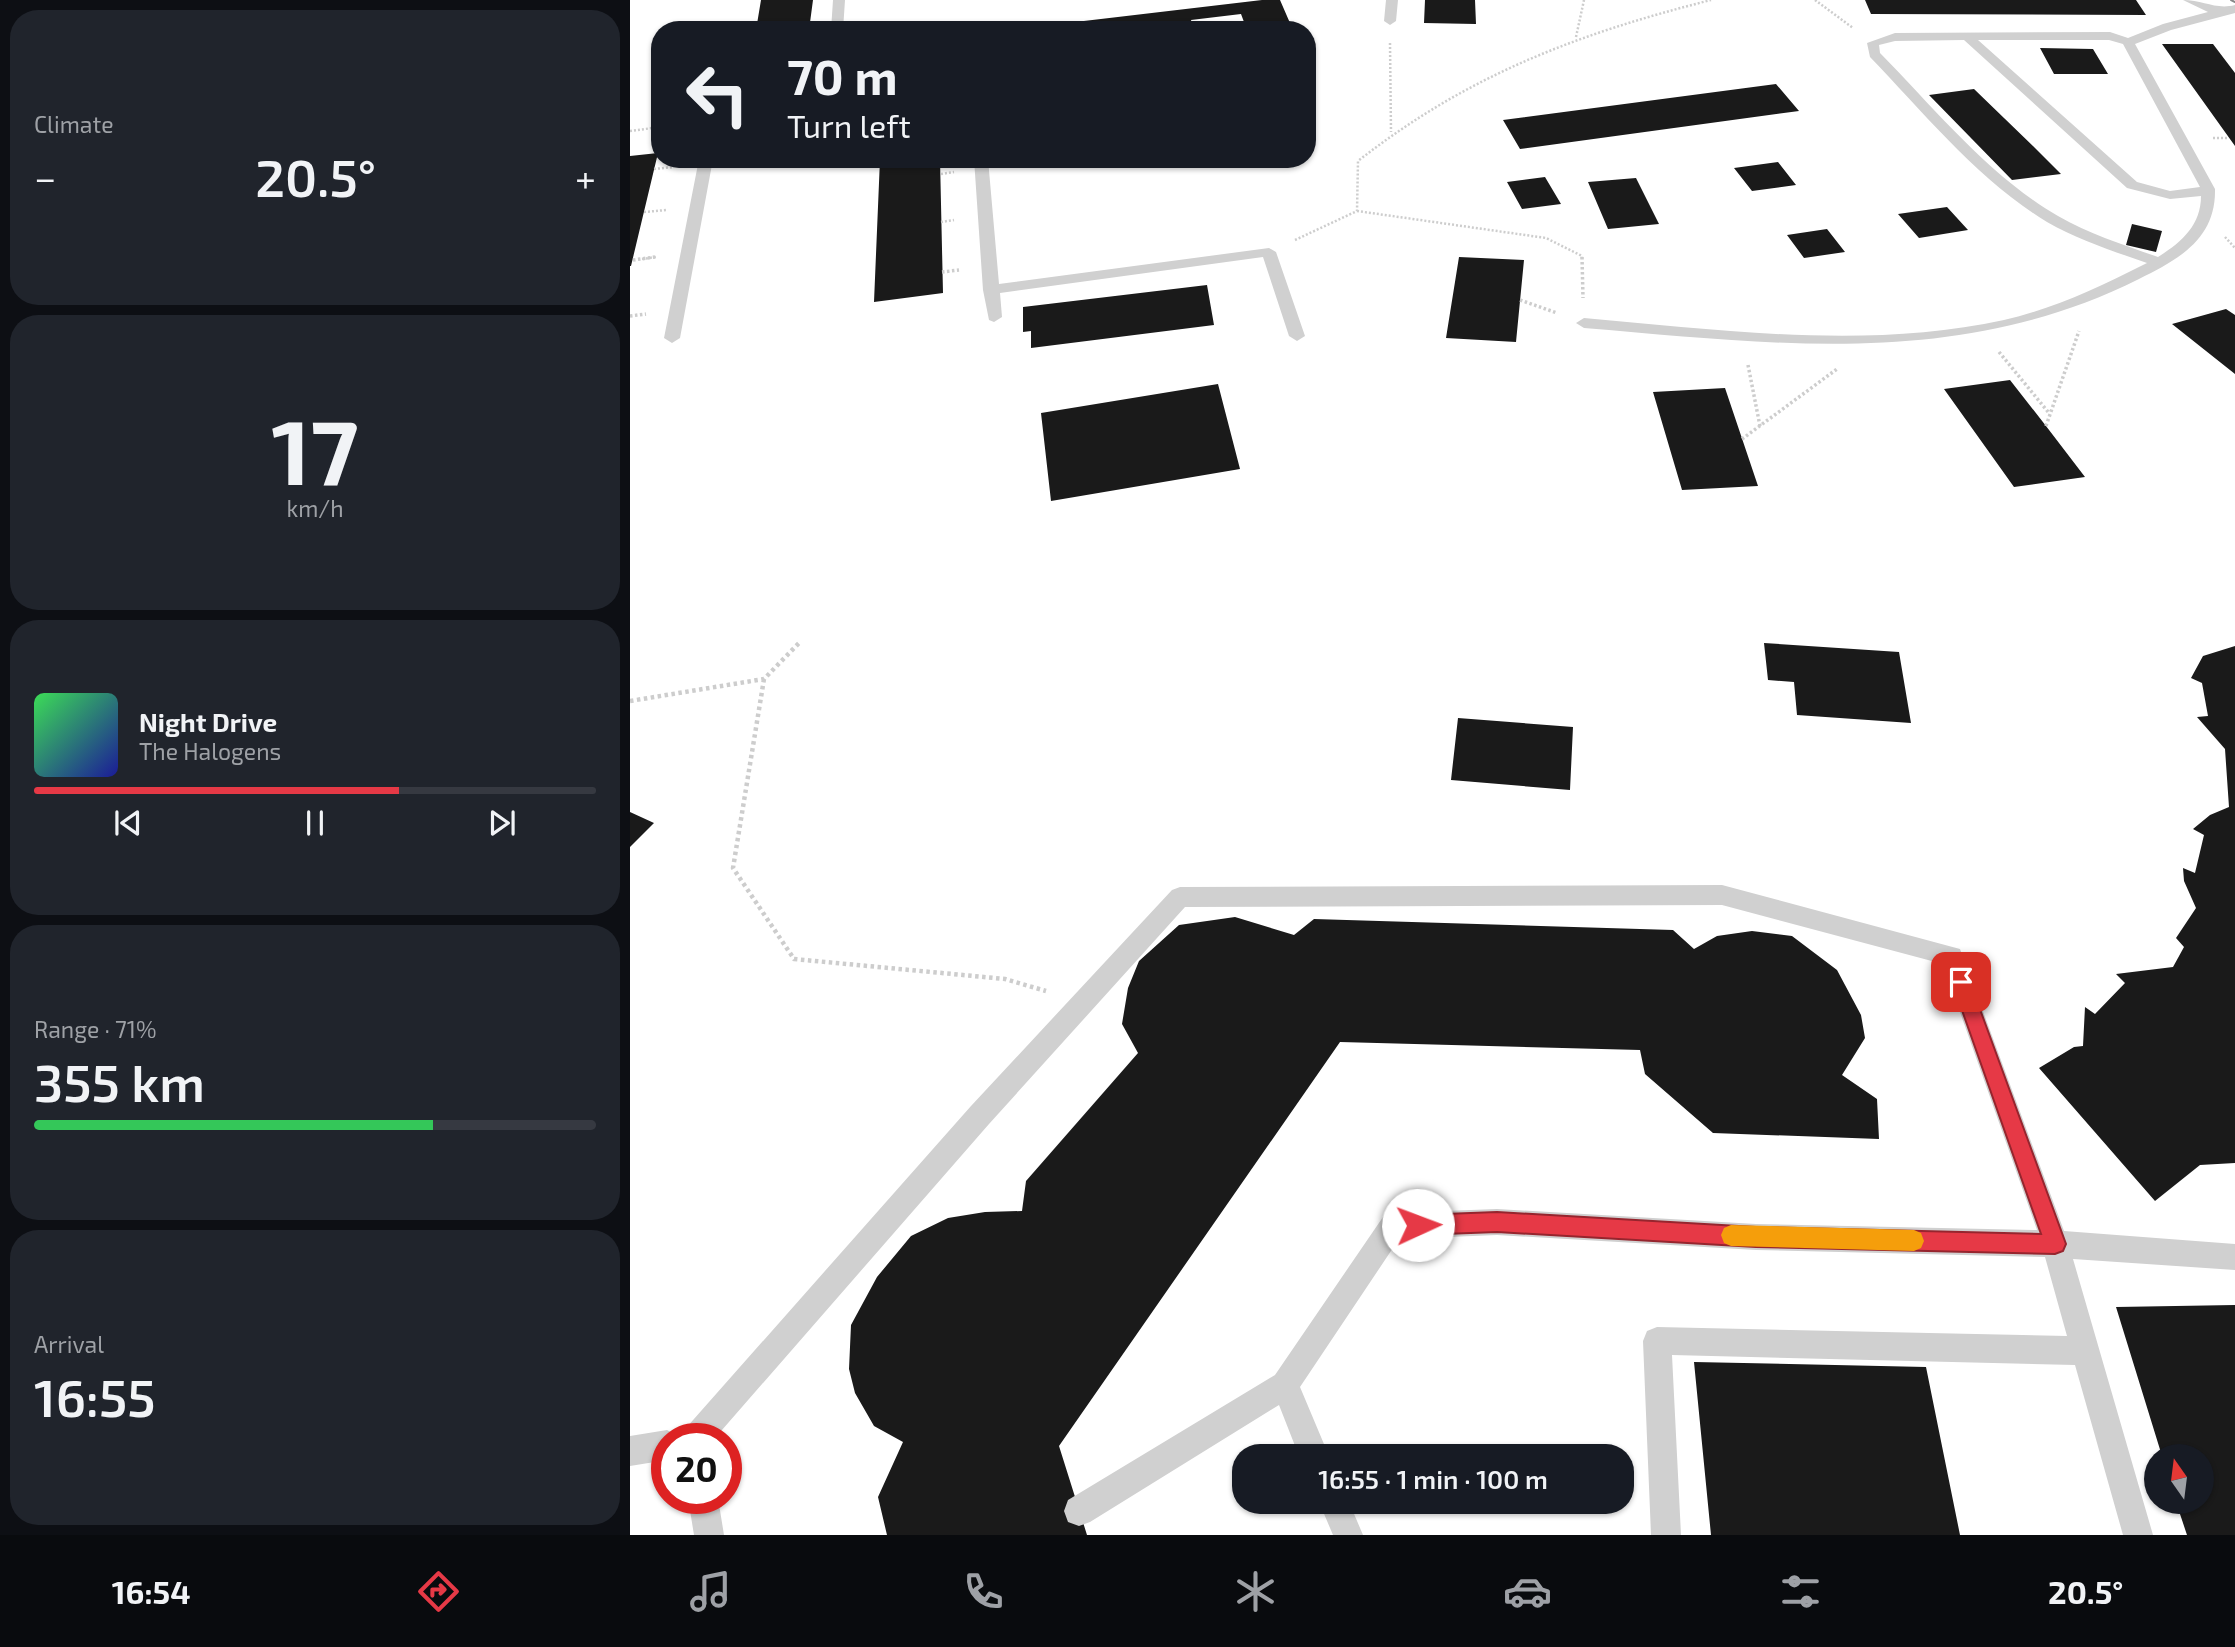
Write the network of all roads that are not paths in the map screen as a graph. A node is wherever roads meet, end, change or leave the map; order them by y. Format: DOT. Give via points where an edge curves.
graph roads {
  1 [pos="839,0"];
  2 [pos="1392,0"];
  3 [pos="2189,0"];
  4 [pos="2235,9"];
  5 [pos="2219,13"];
  6 [pos="838,21"];
  7 [pos="1390,21"];
  8 [pos="1968,36"];
  9 [pos="2128,42"];
  10 [pos="704,168"];
  11 [pos="982,168"];
  12 [pos="2208,189"];
  13 [pos="2161,262"];
  14 [pos="991,290"];
  15 [pos="993,317"];
  16 [pos="1584,323"];
  17 [pos="1297,336"];
  18 [pos="672,338"];
  19 [pos="2055,1244"];
  20 [pos="2235,1257"];
  21 [pos="2086,1351"];
  22 [pos="1284,1385"];
  23 [pos="709,1423"];
  24 [pos="1309,1444"];
  25 [pos="651,1448"];
  26 [pos="630,1451"];
  27 [pos="1079,1511"];
  28 [pos="706,1514"];
  29 [pos="1339,1514"];
  30 [pos="709,1535"];
  31 [pos="1348,1535"];
  32 [pos="1665,1535"];
  33 [pos="2138,1535"];
  1 -- 6 [label="lane"];
  2 -- 7 [label="lane"];
  3 -- 5 [label="lane"];
  4 -- 5 [label="lane"];
  5 -- 9 [label="lane"];
  8 -- 9 [label="lane" via="2110,36"];
  8 -- 12 [label="lane" via="2132,185 2162,196 2192,195"];
  8 -- 13 [label="lane" via="1895,37 1873,43 1874,54 2003,184 2052,219 2108,245"];
  9 -- 12 [label="lane"];
  10 -- 18 [label="lane"];
  11 -- 14 [label="lane"];
  12 -- 13 [label="lane" via="2206,216 2189,239"];
  13 -- 16 [label="lane" via="2091,296 1992,327 1876,340"];
  14 -- 15 [label="lane"];
  14 -- 17 [label="lane" via="1269,252"];
  19 -- 20 [label="lane"];
  19 -- 21 [label="lane"];
  19 -- 22 [label="lane" via="1756,1237 1497,1222 1392,1226"];
  19 -- 23 [label="lane" via="1952,956 1722,895 1180,897 971,1125"];
  21 -- 32 [label="lane" via="1657,1341"];
  21 -- 33 [label="lane"];
  22 -- 24 [label="lane"];
  22 -- 27 [label="lane"];
  25 -- 26 [label="lane"];
  28 -- 30 [label="lane"];
  29 -- 31 [label="lane"];
}
